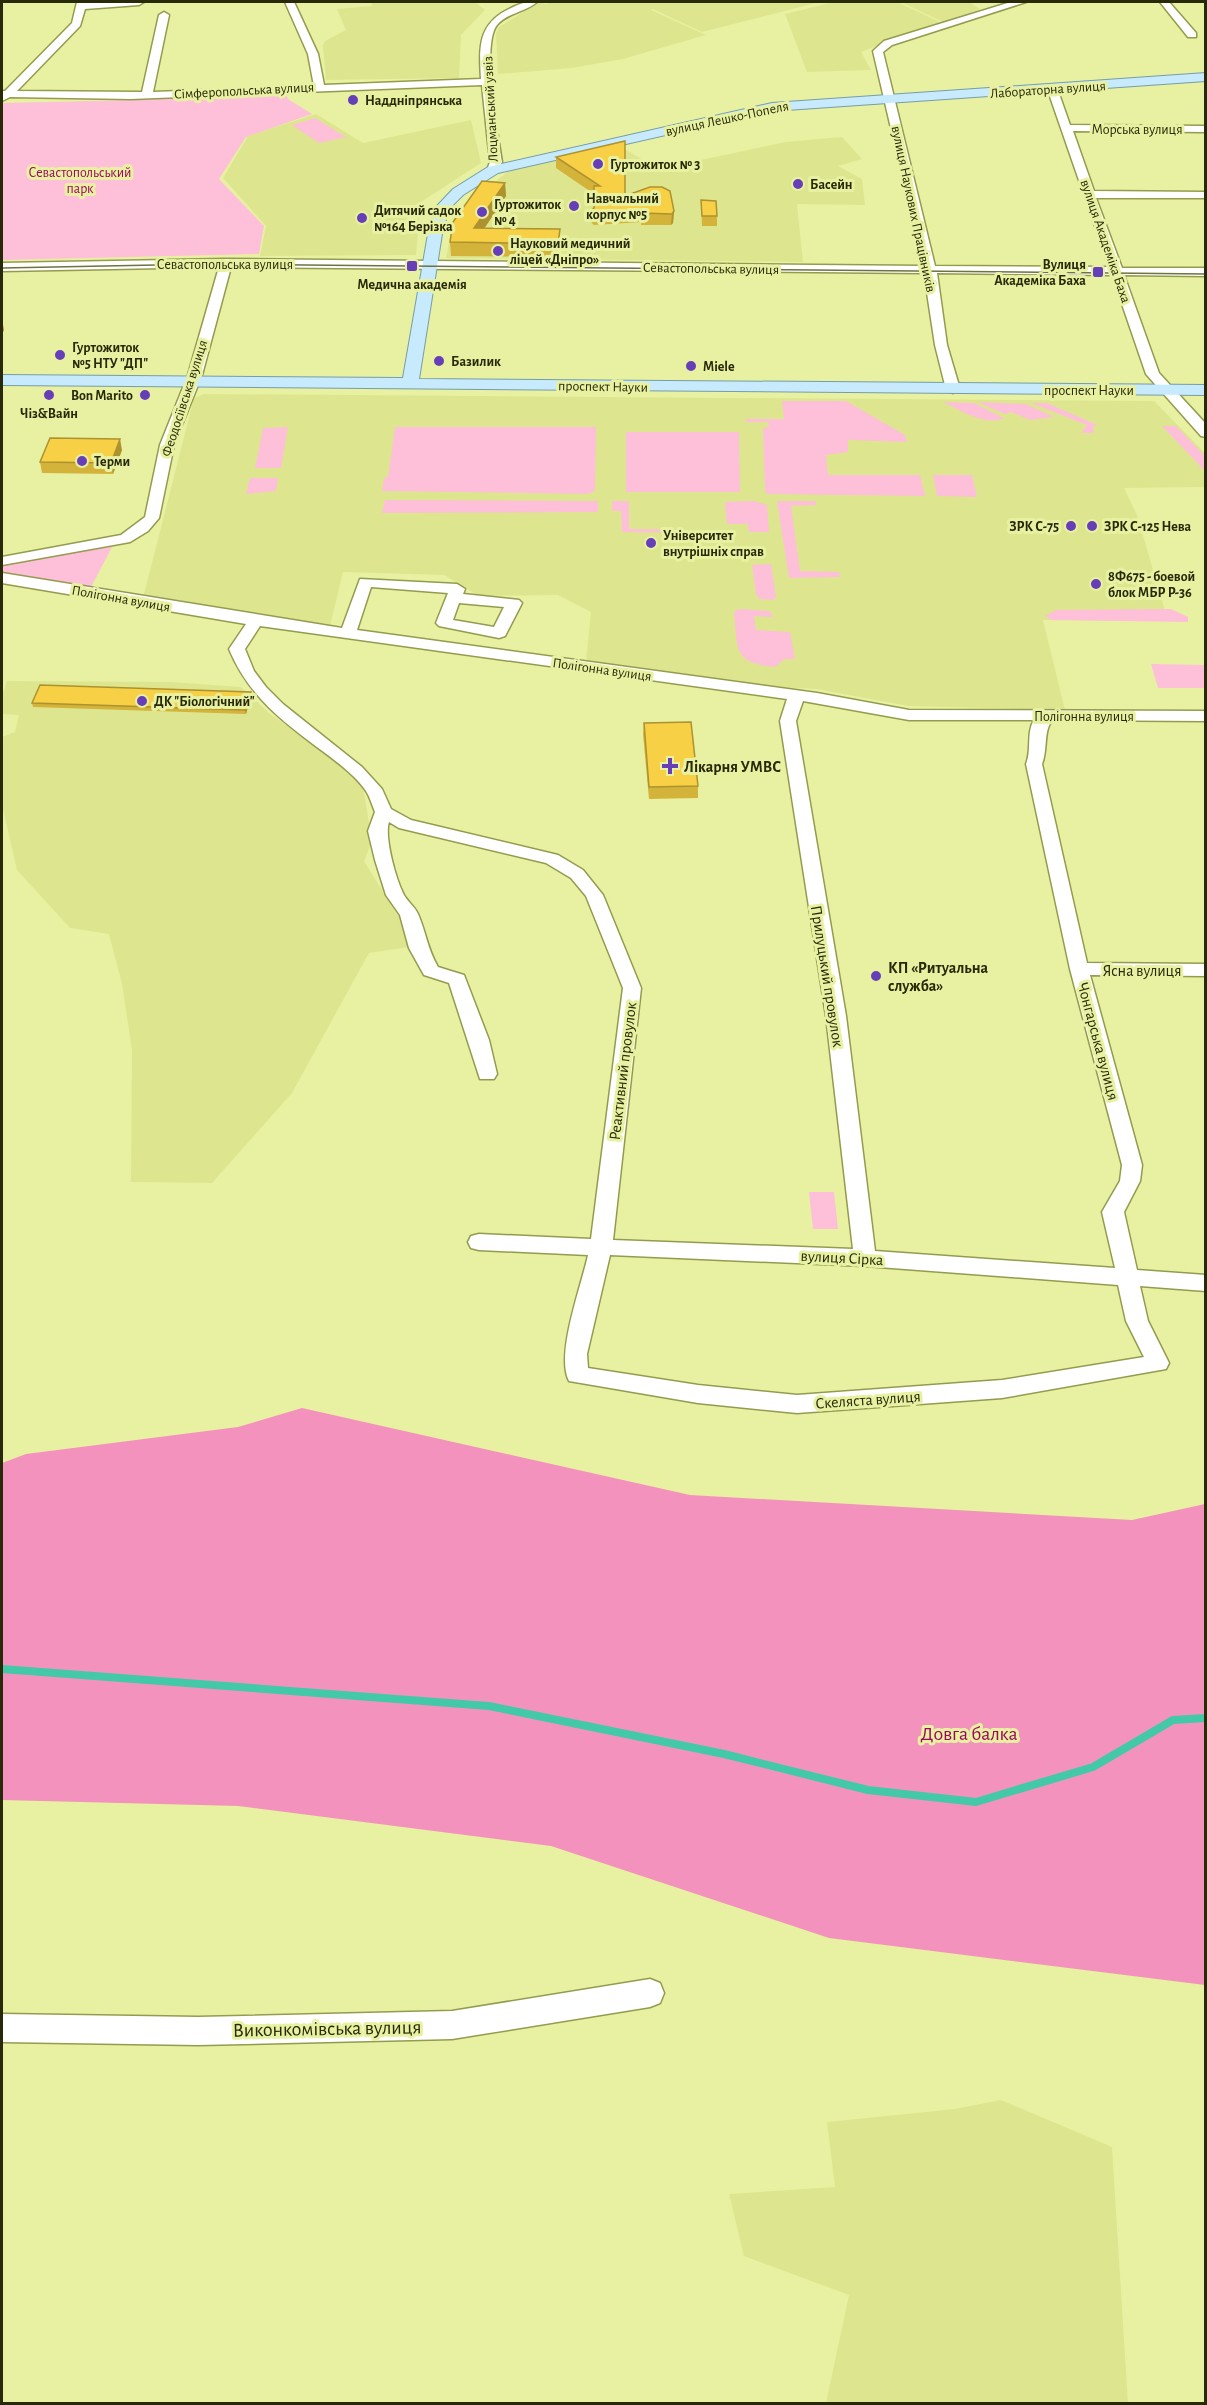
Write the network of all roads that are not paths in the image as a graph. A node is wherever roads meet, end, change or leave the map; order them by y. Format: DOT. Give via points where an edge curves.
graph roads {
  1 [pos="139,2"];
  2 [pos="289,2"];
  3 [pos="532,2"];
  4 [pos="973,2"];
  5 [pos="1021,2"];
  6 [pos="1164,2"];
  7 [pos="81,4"];
  8 [pos="987,10"];
  9 [pos="165,15"];
  10 [pos="1192,35"];
  11 [pos="1206,77"];
  12 [pos="486,82"];
  13 [pos="319,87"];
  14 [pos="1052,88"];
  15 [pos="4,95"];
  16 [pos="147,95"];
  17 [pos="890,99"];
  18 [pos="1068,128"];
  19 [pos="1206,129"];
  20 [pos="494,170"];
  21 [pos="1089,194"];
  22 [pos="1206,195"];
  23 [pos="226,263"];
  24 [pos="431,265"];
  25 [pos="2,267"];
  26 [pos="930,270"];
  27 [pos="1117,272"];
  28 [pos="1206,272"];
  29 [pos="2,380"];
  30 [pos="191,382"];
  31 [pos="410,384"];
  32 [pos="953,389"];
  33 [pos="1165,390"];
  34 [pos="1206,390"];
  35 [pos="1206,433"];
  36 [pos="2,561"];
  37 [pos="2,578"];
  38 [pos="453,598"];
  39 [pos="256,621"];
  40 [pos="348,634"];
  41 [pos="795,696"];
  42 [pos="1048,716"];
  43 [pos="1206,716"];
  44 [pos="384,812"];
  45 [pos="1080,969"];
  46 [pos="1206,970"];
  47 [pos="487,1074"];
  48 [pos="478,1242"];
  49 [pos="601,1247"];
  50 [pos="865,1258"];
  51 [pos="1129,1277"];
  52 [pos="1206,1283"];
  53 [pos="1158,1363"];
  54 [pos="577,1376"];
  55 [pos="650,1994"];
  56 [pos="2,2028"];
  1 -- 7 [label="street"];
  2 -- 13 [label="street" via="313,54"];
  3 -- 12 [label="street, Лоцманський узвіз" via="504,15 488,32"];
  4 -- 8 [label="street"];
  5 -- 8 [label="street"];
  6 -- 10 [label="street"];
  7 -- 15 [label="street" via="77,24"];
  8 -- 17 [label="street" via="881,47 879,56"];
  9 -- 16 [label="street"];
  11 -- 14 [label="main road, Лабораторна вулиця"];
  12 -- 13 [label="street, Сімферопольська вулиця"];
  12 -- 20 [label="street, Лоцманський узвіз"];
  13 -- 16 [label="street, Сімферопольська вулиця"];
  14 -- 17 [label="main road, Лабораторна вулиця"];
  14 -- 18 [label="street, вулиця Академіка Баха"];
  15 -- 16 [label="street, Сімферопольська вулиця"];
  17 -- 20 [label="main road, вулиця Лешко-Попеля" via="772,107"];
  17 -- 26 [label="street, вулиця Наукових Працівників"];
  18 -- 19 [label="street, Морська вулиця"];
  18 -- 21 [label="street, вулиця Академіка Баха"];
  20 -- 24 [label="main road, вулиця Лешко-Попеля" via="458,192 442,208"];
  21 -- 22 [label="street"];
  21 -- 27 [label="street, вулиця Академіка Баха"];
  23 -- 24 [label="street, Севастопольська вулиця"];
  23 -- 25 [label="street, Севастопольська вулиця"];
  23 -- 30 [label="street, Феодосіївська вулиця"];
  24 -- 26 [label="street, Севастопольська вулиця"];
  24 -- 31 [label="main road, вулиця Лешко-Попеля"];
  26 -- 27 [label="street, Севастопольська вулиця"];
  26 -- 32 [label="street, вулиця Наукових Працівників" via="941,345"];
  27 -- 28 [label="street, Севастопольська вулиця"];
  27 -- 33 [label="street, вулиця Академіка Баха" via="1153,374"];
  29 -- 30 [label="main road, проспект Науки"];
  30 -- 31 [label="main road, проспект Науки"];
  30 -- 36 [label="street, Феодосіївська вулиця" via="167,445 152,518 143,528 107,544"];
  31 -- 32 [label="main road, проспект Науки"];
  32 -- 33 [label="main road, проспект Науки"];
  33 -- 34 [label="main road, проспект Науки"];
  33 -- 35 [label="street, вулиця Академіка Баха"];
  37 -- 39 [label="street, Полігонна вулиця"];
  38 -- 40 [label="street" via="457,589 365,582"];
  39 -- 40 [label="street, Полігонна вулиця"];
  39 -- 44 [label="street" via="237,649 241,663 268,698 374,788"];
  40 -- 41 [label="street, Полігонна вулиця"];
  41 -- 42 [label="street, Полігонна вулиця" via="909,715"];
  41 -- 50 [label="street, Прилуцький провулок" via="788,721 836,1016"];
  42 -- 43 [label="street, Полігонна вулиця"];
  42 -- 45 [label="street, Чонгарська вулиця" via="1040,722 1036,735 1039,748 1034,764"];
  44 -- 47 [label="street" via="377,831 395,895 409,914 418,948 431,971 457,979"];
  44 -- 49 [label="street, Реактивний провулок" via="405,824 552,859 577,874 594,896 632,988"];
  45 -- 46 [label="street, Ясна вулиця"];
  45 -- 51 [label="street, Чонгарська вулиця" via="1132,1165 1130,1181 1113,1212"];
  48 -- 49 [label="street, вулиця Сірка"];
  49 -- 50 [label="street, вулиця Сірка"];
  49 -- 54 [label="street, Реактивний провулок" via="576,1354"];
  50 -- 51 [label="street, вулиця Сірка"];
  51 -- 52 [label="street, вулиця Сірка"];
  51 -- 53 [label="street, Чонгарська вулиця" via="1137,1321"];
  53 -- 54 [label="street, Скеляста вулиця" via="1002,1389 797,1404"];
  55 -- 56 [label="street, Виконкомівська вулиця" via="452,2025 198,2031"];
}
